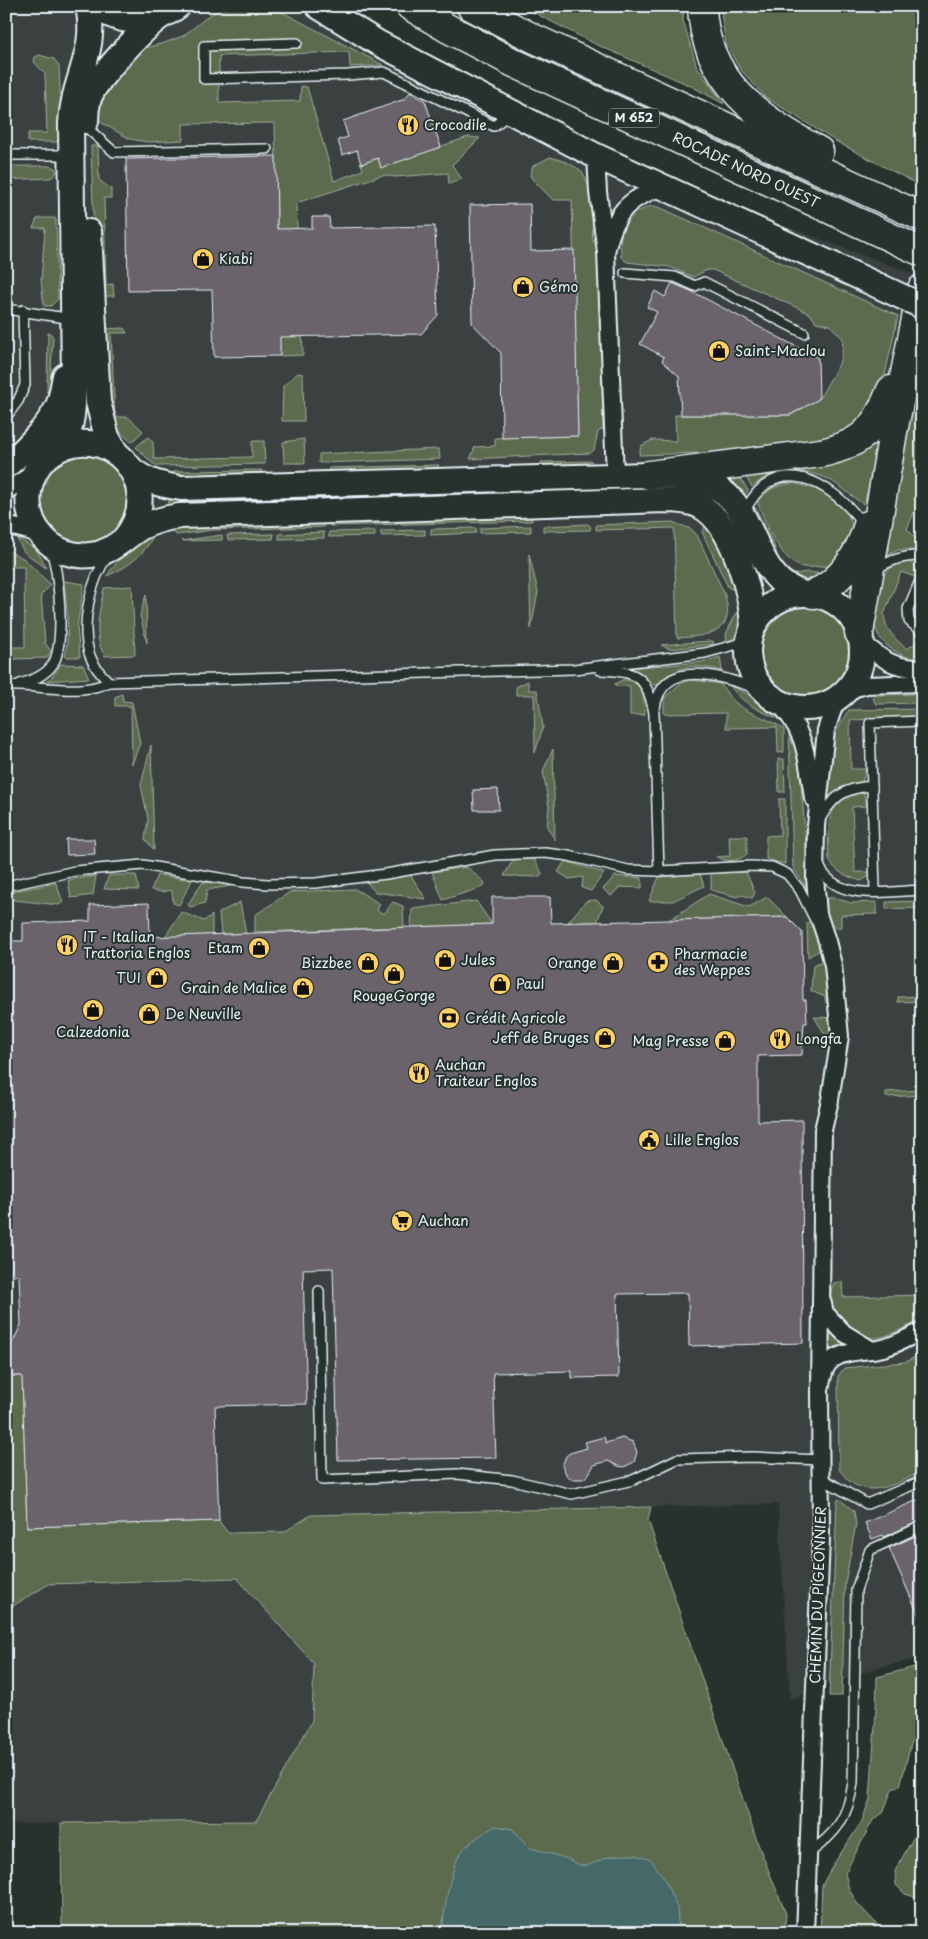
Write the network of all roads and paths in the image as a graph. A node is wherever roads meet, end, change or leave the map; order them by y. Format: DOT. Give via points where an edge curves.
graph roads {
  1 [pos="88,6"];
  2 [pos="95,6"];
  3 [pos="410,6"];
  4 [pos="471,6"];
  5 [pos="702,6"];
  6 [pos="319,8"];
  7 [pos="170,11"];
  8 [pos="297,43"];
  9 [pos="511,112"];
  10 [pos="86,127"];
  11 [pos="267,149"];
  12 [pos="6,154"];
  13 [pos="72,154"];
  14 [pos="596,156"];
  15 [pos="663,187"];
  16 [pos="879,190"];
  17 [pos="922,206"];
  18 [pos="922,217"];
  19 [pos="606,252"];
  20 [pos="922,252"];
  21 [pos="625,273"];
  22 [pos="922,289"];
  23 [pos="6,309"];
  24 [pos="23,310"];
  25 [pos="917,318"];
  26 [pos="73,319"];
  27 [pos="804,333"];
  28 [pos="73,345"];
  29 [pos="6,417"];
  30 [pos="893,432"];
  31 [pos="124,461"];
  32 [pos="43,462"];
  33 [pos="6,466"];
  34 [pos="649,475"];
  35 [pos="615,476"];
  36 [pos="6,490"];
  37 [pos="742,516"];
  38 [pos="6,525"];
  39 [pos="867,528"];
  40 [pos="43,537"];
  41 [pos="121,541"];
  42 [pos="922,556"];
  43 [pos="871,571"];
  44 [pos="922,576"];
  45 [pos="808,594"];
  46 [pos="752,632"];
  47 [pos="922,632"];
  48 [pos="861,637"];
  49 [pos="922,668"];
  50 [pos="574,669"];
  51 [pos="109,682"];
  52 [pos="922,683"];
  53 [pos="9,686"];
  54 [pos="842,694"];
  55 [pos="769,695"];
  56 [pos="654,713"];
  57 [pos="922,721"];
  58 [pos="872,786"];
  59 [pos="816,826"];
  60 [pos="816,850"];
  61 [pos="659,871"];
  62 [pos="6,886"];
  63 [pos="922,890"];
  64 [pos="876,892"];
  65 [pos="824,932"];
  66 [pos="820,1291"];
  67 [pos="319,1292"];
  68 [pos="922,1331"];
  69 [pos="872,1350"];
  70 [pos="820,1390"];
  71 [pos="821,1460"];
  72 [pos="821,1478"];
  73 [pos="922,1481"];
  74 [pos="922,1526"];
  75 [pos="810,1853"];
  76 [pos="806,1931"];
  1 -- 13 [label="street" via="91,39 72,106"];
  2 -- 7 [label="street" via="126,21 144,21"];
  3 -- 20 [label="highway, ROCADE NORD OUEST / M 652" via="514,63"];
  4 -- 16 [label="highway, M 652" via="533,38"];
  5 -- 16 [label="highway" via="711,54 719,70 741,97 771,123"];
  6 -- 9 [label="street" via="378,43"];
  7 -- 10 [label="street" via="141,32 95,87 89,98"];
  8 -- 9 [label="lane" via="204,46 204,79 384,72 494,126"];
  9 -- 14 [label="street"];
  10 -- 11 [label="lane" via="114,152"];
  10 -- 31 [label="street" via="98,402 107,437"];
  12 -- 13 [label="lane"];
  13 -- 26 [label="street"];
  14 -- 15 [label="street"];
  14 -- 19 [label="street"];
  15 -- 19 [label="street" via="638,198 621,212 612,228"];
  15 -- 25 [label="street, bridge" via="879,286"];
  16 -- 17 [label="highway"];
  16 -- 18 [label="highway, M 652"];
  19 -- 35 [label="street"];
  21 -- 27 [label="lane" via="675,277 695,286 704,282"];
  22 -- 25 [label="highway"];
  23 -- 24 [label="lane"];
  24 -- 26 [label="lane"];
  24 -- 29 [label="lane" via="25,385"];
  25 -- 30 [label="highway"];
  25 -- 34 [label="highway" via="883,410 876,422 857,440 821,453"];
  26 -- 28 [label="street"];
  28 -- 32 [label="street" via="72,418 68,430"];
  28 -- 33 [label="street" via="53,414 23,452"];
  30 -- 39 [label="highway"];
  30 -- 43 [label="highway"];
  31 -- 32 [label="street" via="96,444 81,443 67,446"];
  31 -- 35 [label="street" via="141,477 182,488"];
  31 -- 41 [label="street" via="140,489 140,504 134,526"];
  32 -- 36 [label="street" via="28,477"];
  32 -- 40 [label="street" via="31,482 28,497 32,520"];
  34 -- 35 [label="street"];
  34 -- 37 [label="street" via="688,478 714,486 730,498"];
  37 -- 39 [label="lane" via="754,496 768,484 783,477 799,477 834,492"];
  37 -- 45 [label="street" via="774,574 785,585"];
  38 -- 40 [label="street"];
  39 -- 45 [label="highway" via="849,565 827,586"];
  40 -- 41 [label="street" via="58,549 81,555 97,554"];
  40 -- 53 [label="lane" via="51,552 57,578 60,631 57,655 44,673 33,680"];
  41 -- 46 [label="street" via="151,522 198,514 685,501 707,510 723,530 747,583"];
  41 -- 51 [label="lane" via="98,571 88,618 89,654"];
  42 -- 43 [label="lane" via="893,559"];
  43 -- 48 [label="highway"];
  44 -- 47 [label="lane" via="908,609 909,622"];
  45 -- 46 [label="street" via="786,597 771,605"];
  45 -- 48 [label="street" via="842,607"];
  46 -- 50 [label="lane" via="738,644 705,653"];
  46 -- 55 [label="street" via="748,649 751,668"];
  48 -- 49 [label="street" via="878,655 896,666"];
  48 -- 54 [label="street" via="861,665 857,676"];
  50 -- 51 [label="lane"];
  50 -- 56 [label="lane" via="629,673 646,685"];
  51 -- 53 [label="lane" via="98,688"];
  52 -- 54 [label="street" via="867,685"];
  54 -- 55 [label="street" via="821,706 803,708"];
  54 -- 59 [label="street" via="826,730"];
  55 -- 56 [label="lane" via="708,675 681,675 660,691"];
  55 -- 59 [label="street" via="788,712 800,731"];
  56 -- 61 [label="lane"];
  57 -- 58 [label="lane" via="870,723"];
  58 -- 59 [label="lane" via="841,794 827,807"];
  58 -- 64 [label="lane"];
  59 -- 60 [label="street"];
  60 -- 64 [label="lane" via="819,866 832,882 848,890"];
  60 -- 65 [label="street" via="818,914"];
  61 -- 62 [label="lane" via="628,870 553,854 524,853 316,883 243,882 143,865 75,871"];
  61 -- 65 [label="lane" via="772,867 786,874 795,884 812,917"];
  63 -- 64 [label="lane"];
  65 -- 66 [label="street" via="833,966 840,1036 823,1130"];
  66 -- 69 [label="street" via="825,1313 844,1333"];
  66 -- 70 [label="street"];
  67 -- 71 [label="lane" via="322,1480 457,1474 512,1480 572,1494 633,1480 677,1459 753,1457"];
  68 -- 69 [label="street, CHEMIN DU PIGEONNIER" via="895,1344"];
  69 -- 70 [label="street, CHEMIN DU PIGEONNIER" via="831,1361"];
  70 -- 71 [label="street, CHEMIN DU PIGEONNIER"];
  71 -- 72 [label="street, CHEMIN DU PIGEONNIER"];
  72 -- 73 [label="lane" via="868,1504"];
  72 -- 75 [label="street, CHEMIN DU PIGEONNIER"];
  74 -- 75 [label="lane" via="870,1550 856,1590 850,1804 826,1841"];
  75 -- 76 [label="street, CHEMIN DU PIGEONNIER"];
}
